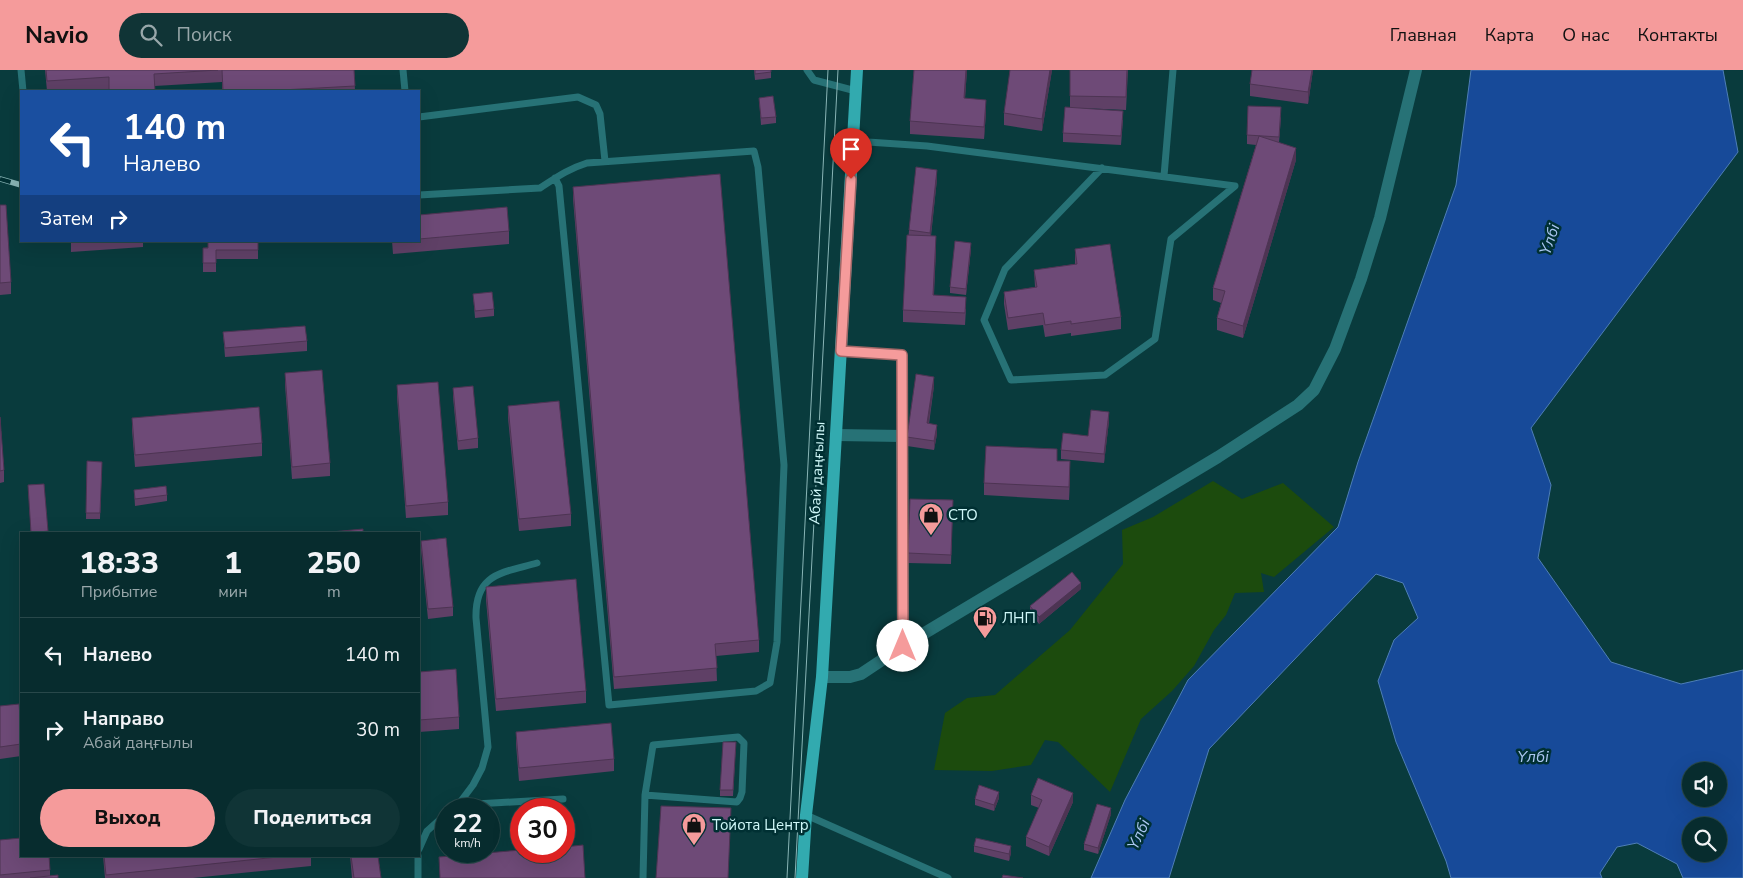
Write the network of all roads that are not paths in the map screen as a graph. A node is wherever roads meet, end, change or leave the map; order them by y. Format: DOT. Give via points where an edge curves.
graph roads {
  1 [pos="22,70"];
  2 [pos="403,70"];
  3 [pos="807,70"];
  4 [pos="857,70"];
  5 [pos="1173,70"];
  6 [pos="1416,70"];
  7 [pos="23,90"];
  8 [pos="405,90"];
  9 [pos="856,91"];
  10 [pos="420,117"];
  11 [pos="853,141"];
  12 [pos="605,161"];
  13 [pos="1102,168"];
  14 [pos="1164,176"];
  15 [pos="555,178"];
  16 [pos="420,195"];
  17 [pos="841,351"];
  18 [pos="836,435"];
  19 [pos="902,436"];
  20 [pos="537,563"];
  21 [pos="903,646"];
  22 [pos="822,677"];
  23 [pos="645,795"];
  24 [pos="463,798"];
  25 [pos="806,815"];
  26 [pos="435,824"];
  27 [pos="420,847"];
  28 [pos="418,857"];
  29 [pos="418,878"];
  30 [pos="643,878"];
  31 [pos="802,878"];
  32 [pos="948,878"];
  1 -- 7 [label="lane"];
  2 -- 8 [label="lane"];
  3 -- 9 [label="lane" via="814,80"];
  4 -- 9 [label="main road, Абай даңғылы"];
  5 -- 14 [label="lane"];
  6 -- 21 [label="street" via="1380,218 1361,279 1335,349 1314,390 1298,405 1218,457"];
  9 -- 11 [label="main road, Абай даңғылы"];
  10 -- 12 [label="lane" via="578,97 596,105 600,114"];
  11 -- 13 [label="lane" via="927,146"];
  11 -- 17 [label="main road, Абай даңғылы"];
  12 -- 15 [label="lane" via="587,163"];
  12 -- 15 [label="lane" via="754,151 784,465 777,642 770,683 756,691 609,705 559,186"];
  13 -- 14 [label="lane"];
  13 -- 14 [label="lane" via="1005,269 984,320 1011,380 1106,375 1155,339 1171,239 1235,186"];
  15 -- 16 [label="lane" via="540,188"];
  17 -- 18 [label="main road, Абай даңғылы"];
  17 -- 19 [label="lane" via="902,355"];
  18 -- 19 [label="street"];
  18 -- 22 [label="main road, Абай даңғылы"];
  19 -- 21 [label="street"];
  20 -- 24 [label="lane" via="494,576 478,594 475,606 488,747 482,768"];
  21 -- 22 [label="street" via="861,674"];
  22 -- 25 [label="main road, Абай даңғылы"];
  23 -- 23 [label="lane" via="653,745 731,737 738,737 744,743 742,792 737,802"];
  23 -- 30 [label="lane"];
  25 -- 31 [label="main road, Абай даңғылы"];
  25 -- 32 [label="lane"];
  26 -- 27 [label="lane" via="427,831"];
  28 -- 29 [label="lane"];
}
